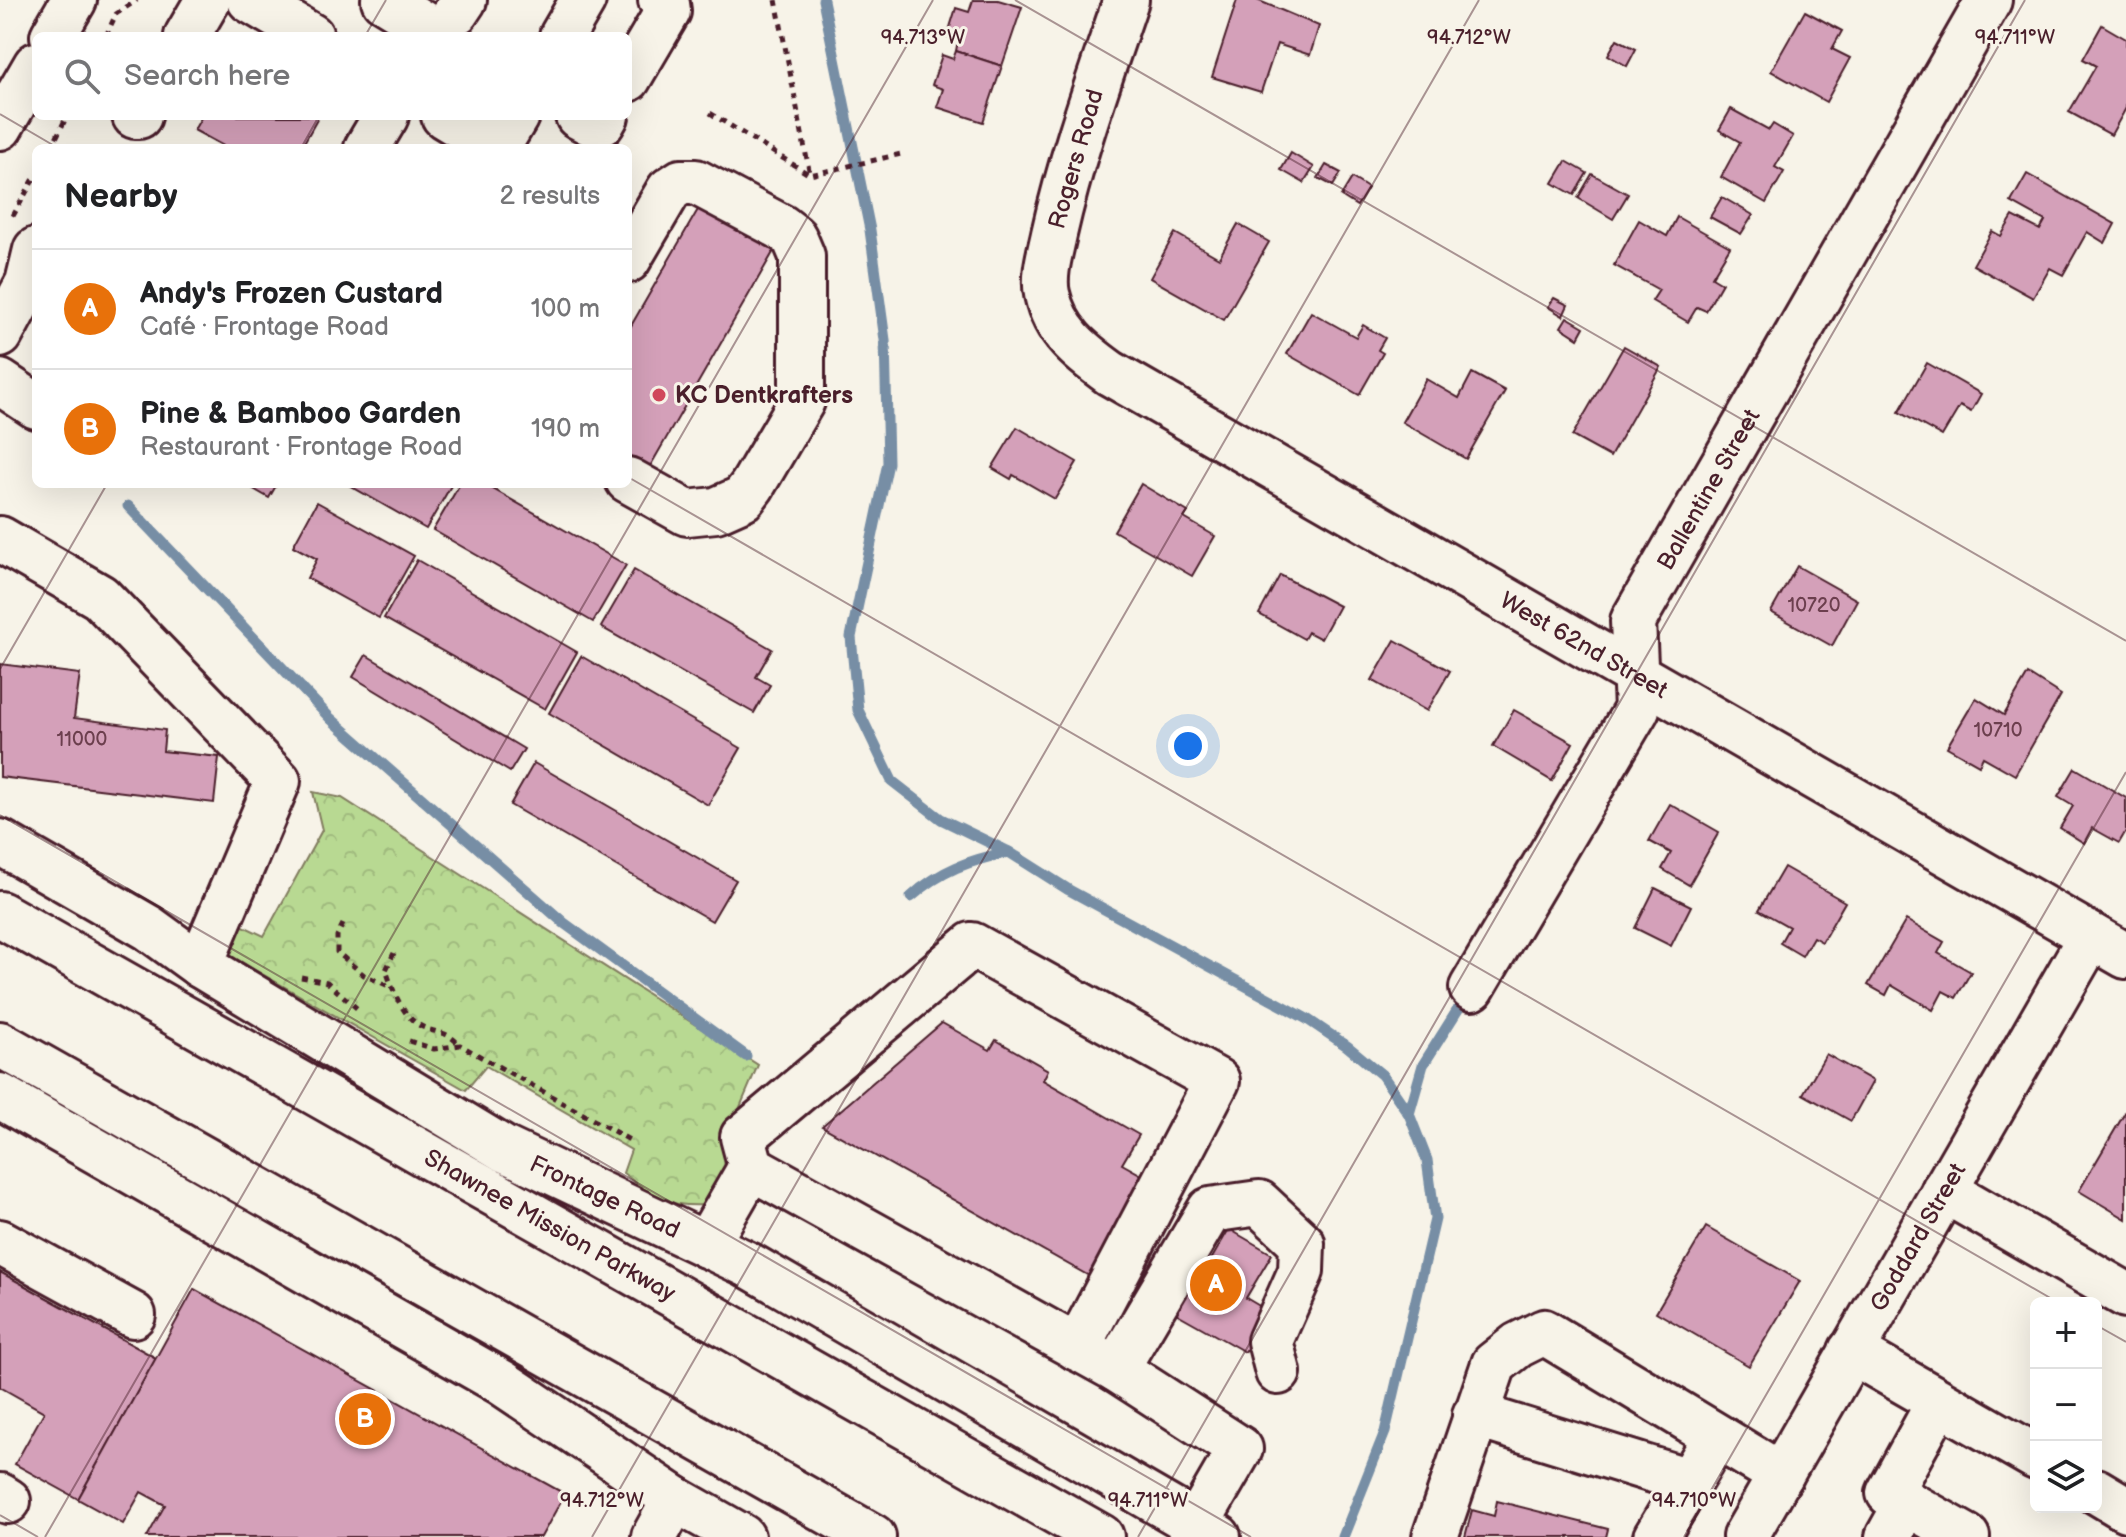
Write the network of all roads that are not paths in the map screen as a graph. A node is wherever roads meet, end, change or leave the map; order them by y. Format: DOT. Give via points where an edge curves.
graph roads {
  1 [pos="74,0"];
  2 [pos="208,0"];
  3 [pos="384,0"];
  4 [pos="583,0"];
  5 [pos="661,0"];
  6 [pos="1126,0"];
  7 [pos="1989,0"];
  8 [pos="454,16"];
  9 [pos="55,32"];
  10 [pos="189,32"];
  11 [pos="564,32"];
  12 [pos="632,72"];
  13 [pos="384,120"];
  14 [pos="453,120"];
  15 [pos="586,120"];
  16 [pos="604,120"];
  17 [pos="498,139"];
  18 [pos="369,144"];
  19 [pos="633,240"];
  20 [pos="28,260"];
  21 [pos="1056,320"];
  22 [pos="0,334"];
  23 [pos="0,382"];
  24 [pos="32,403"];
  25 [pos="632,482"];
  26 [pos="5,556"];
  27 [pos="1635,676"];
  28 [pos="0,842"];
  29 [pos="0,914"];
  30 [pos="2108,946"];
  31 [pos="200,965"];
  32 [pos="1472,988"];
  33 [pos="0,1044"];
  34 [pos="1,1098"];
  35 [pos="751,1167"];
  36 [pos="1944,1190"];
  37 [pos="0,1242"];
  38 [pos="706,1245"];
  39 [pos="2126,1295"];
  40 [pos="133,1315"];
  41 [pos="1077,1348"];
  42 [pos="1851,1351"];
  43 [pos="1116,1369"];
  44 [pos="1278,1372"];
  45 [pos="1939,1402"];
  46 [pos="1475,1415"];
  47 [pos="1716,1436"];
  48 [pos="2030,1454"];
  49 [pos="1781,1475"];
  50 [pos="1689,1481"];
  51 [pos="2102,1495"];
  52 [pos="675,1499"];
  53 [pos="2126,1509"];
  54 [pos="1898,1520"];
  55 [pos="1207,1531"];
  56 [pos="654,1537"];
  57 [pos="742,1537"];
  58 [pos="873,1537"];
  59 [pos="1101,1537"];
  60 [pos="1435,1537"];
  61 [pos="1656,1537"];
  62 [pos="1745,1537"];
  63 [pos="1967,1537"];
  1 -- 9 [label="main road"];
  2 -- 10 [label="main road"];
  3 -- 8 [label="main road"];
  4 -- 11 [label="main road"];
  5 -- 12 [label="main road" via="668,11"];
  6 -- 21 [label="main road, Rogers Road" via="1064,190 1047,267 1047,293"];
  7 -- 27 [label="main road, Ballentine Street" via="1633,621"];
  13 -- 18 [label="main road"];
  14 -- 17 [label="main road"];
  15 -- 16 [label="main road" via="595,125"];
  19 -- 25 [label="main road" via="669,190 681,182 696,182 794,237 802,256 805,377 802,401 743,498 716,510 687,513"];
  20 -- 22 [label="main road"];
  21 -- 27 [label="main road, West 62nd Street" via="1073,346 1110,373"];
  23 -- 24 [label="main road"];
  26 -- 31 [label="main road" via="100,597 278,781"];
  27 -- 30 [label="main road, West 62nd Street"];
  27 -- 32 [label="main road, Ballentine Street" via="1637,709"];
  28 -- 31 [label="main road, Frontage Road" via="149,928"];
  29 -- 59 [label="main road, Shawnee Mission Parkway"];
  30 -- 36 [label="main road, Goddard Street"];
  31 -- 38 [label="main road, Frontage Road" via="504,1149"];
  33 -- 58 [label="main road"];
  34 -- 52 [label="main road" via="501,1382"];
  35 -- 38 [label="main road"];
  35 -- 41 [label="main road"];
  35 -- 41 [label="main road" via="743,1137 972,945 1217,1081"];
  36 -- 39 [label="main road"];
  36 -- 42 [label="main road, Goddard Street"];
  37 -- 40 [label="main road"];
  38 -- 55 [label="main road, Frontage Road" via="789,1287"];
  41 -- 43 [label="main road"];
  42 -- 45 [label="main road"];
  42 -- 49 [label="main road, Goddard Street"];
  43 -- 44 [label="main road" via="1210,1210 1259,1203 1302,1243 1301,1271 1270,1341"];
  43 -- 55 [label="main road" via="1240,1449"];
  45 -- 48 [label="main road"];
  45 -- 54 [label="main road" via="1889,1493"];
  46 -- 47 [label="main road" via="1494,1364 1544,1332"];
  46 -- 50 [label="main road"];
  46 -- 60 [label="main road"];
  47 -- 49 [label="main road"];
  47 -- 50 [label="main road"];
  49 -- 62 [label="main road, Goddard Street"];
  50 -- 61 [label="main road"];
  51 -- 53 [label="main road"];
  52 -- 56 [label="main road"];
  52 -- 57 [label="main road"];
  54 -- 63 [label="main road"];
}
